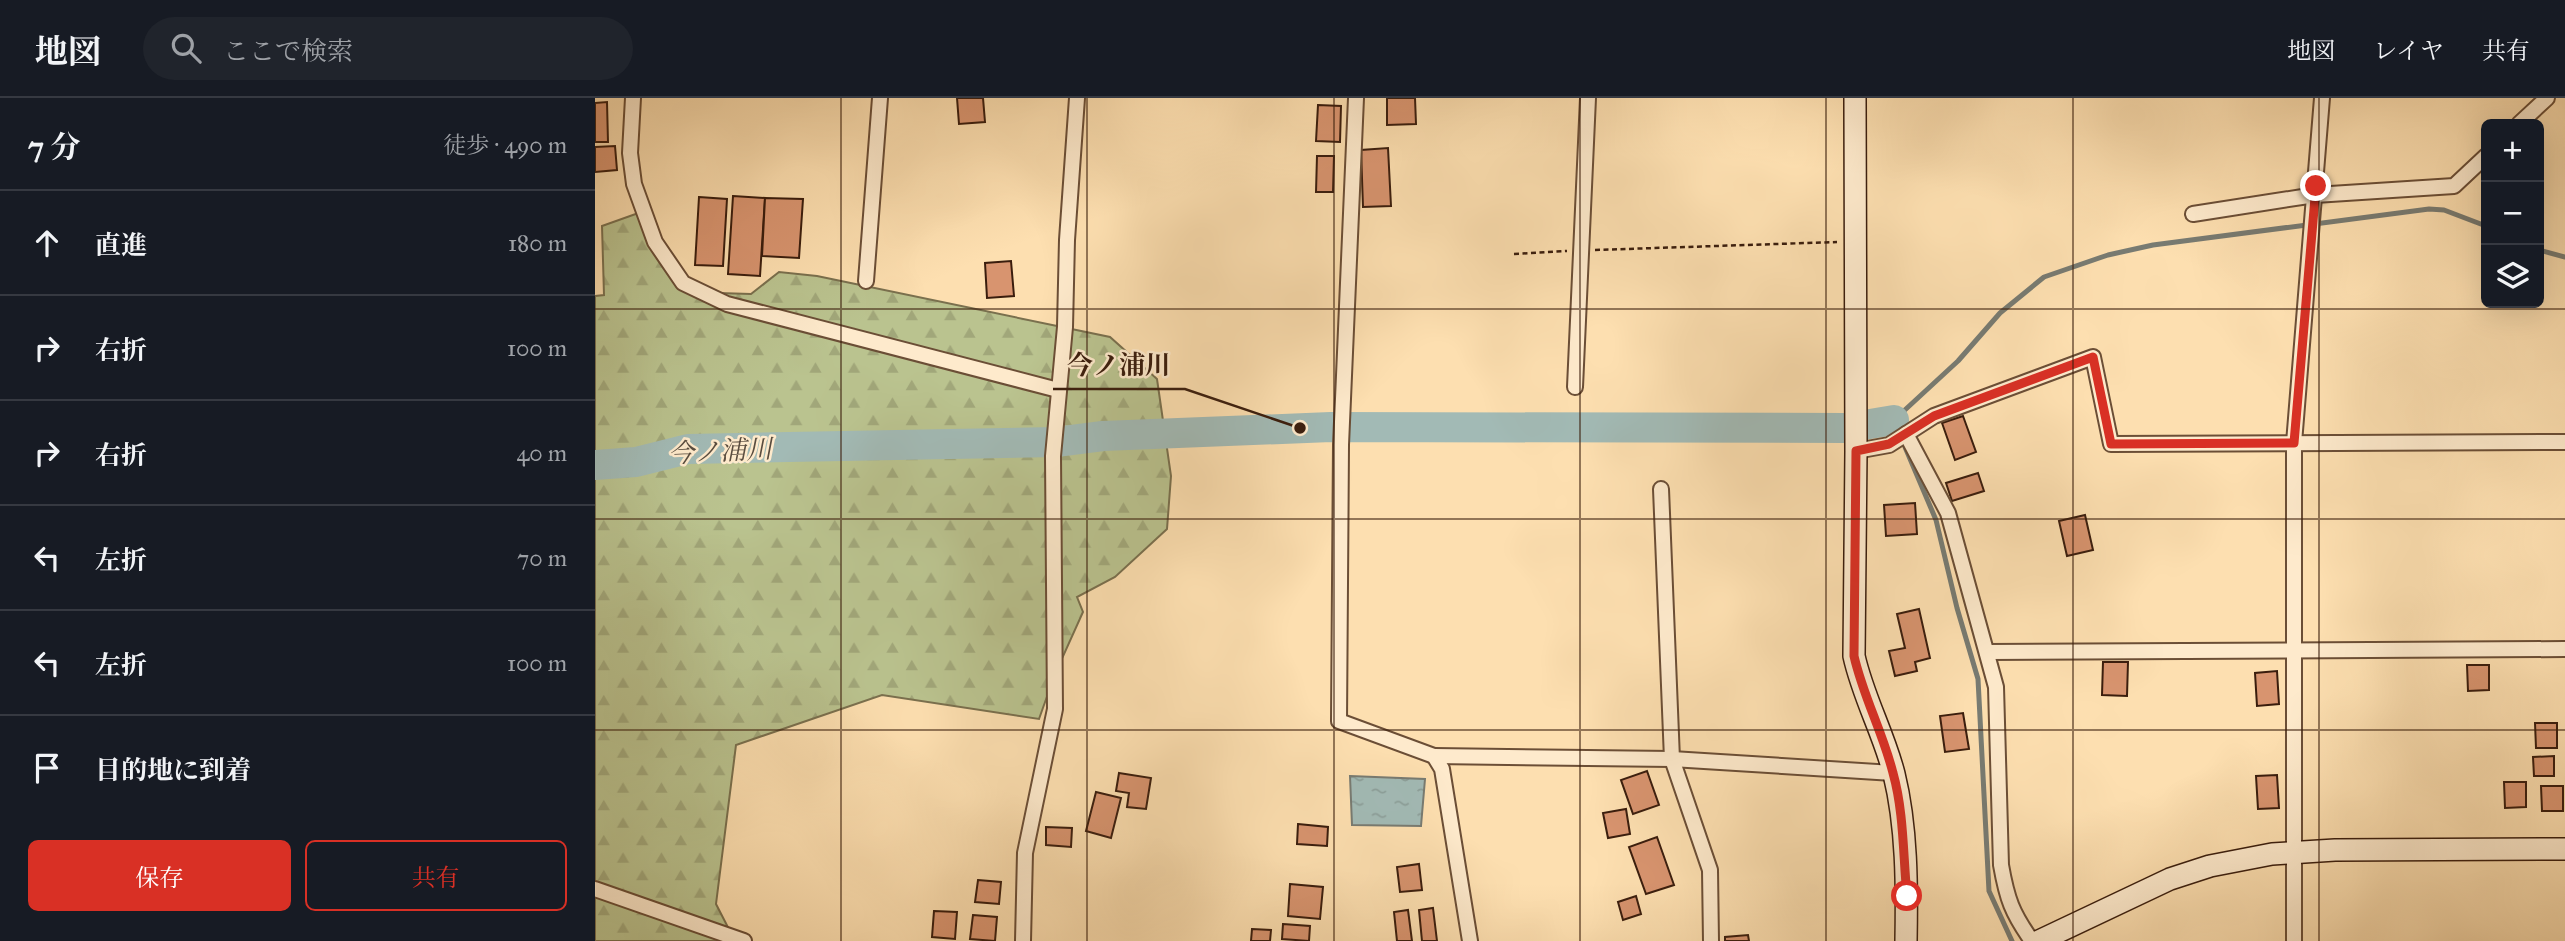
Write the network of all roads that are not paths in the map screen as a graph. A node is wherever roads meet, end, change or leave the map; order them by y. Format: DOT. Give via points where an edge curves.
graph roads {
  1 [pos="633,98"];
  2 [pos="880,98"];
  3 [pos="1077,98"];
  4 [pos="1356,98"];
  5 [pos="1588,98"];
  6 [pos="1854,98"];
  7 [pos="2322,98"];
  8 [pos="2547,98"];
  9 [pos="2524,119"];
  10 [pos="2481,161"];
  11 [pos="2315,195"];
  12 [pos="2193,214"];
  13 [pos="866,281"];
  14 [pos="1575,387"];
  15 [pos="1058,390"];
  16 [pos="1906,434"];
  17 [pos="2565,442"];
  18 [pos="2294,443"];
  19 [pos="1856,451"];
  20 [pos="1661,489"];
  21 [pos="2565,649"];
  22 [pos="2293,650"];
  23 [pos="1988,652"];
  24 [pos="1434,757"];
  25 [pos="1672,759"];
  26 [pos="1893,773"];
  27 [pos="2565,849"];
  28 [pos="2294,852"];
  29 [pos="595,889"];
  30 [pos="744,941"];
  31 [pos="1023,941"];
  32 [pos="1470,941"];
  33 [pos="1711,941"];
  34 [pos="1906,941"];
  35 [pos="2032,941"];
  36 [pos="2039,941"];
  37 [pos="2294,941"];
  1 -- 15 [label="street" via="630,153 634,184 655,242 683,283 727,304"];
  2 -- 13 [label="street"];
  3 -- 15 [label="street"];
  4 -- 24 [label="street" via="1341,445 1339,721"];
  5 -- 14 [label="street"];
  6 -- 19 [label="street"];
  7 -- 11 [label="street"];
  8 -- 9 [label="street"];
  10 -- 11 [label="street" via="2454,186"];
  11 -- 12 [label="street"];
  11 -- 18 [label="street"];
  15 -- 31 [label="street" via="1053,456 1055,709 1025,853"];
  16 -- 18 [label="street" via="1934,416 2093,357 2111,444"];
  16 -- 19 [label="street" via="1889,444"];
  16 -- 23 [label="street" via="1948,513"];
  17 -- 18 [label="street"];
  18 -- 22 [label="street"];
  19 -- 26 [label="street" via="1854,656"];
  20 -- 25 [label="street"];
  21 -- 22 [label="street"];
  22 -- 23 [label="street"];
  22 -- 28 [label="street"];
  23 -- 35 [label="street" via="1996,687 2001,865 2014,916"];
  24 -- 25 [label="street"];
  24 -- 32 [label="street" via="1442,769"];
  25 -- 26 [label="street"];
  25 -- 33 [label="street" via="1710,870"];
  26 -- 34 [label="street" via="1905,870"];
  27 -- 28 [label="street"];
  28 -- 36 [label="street" via="2210,866 2170,879"];
  28 -- 37 [label="street"];
  29 -- 30 [label="street"];
}
